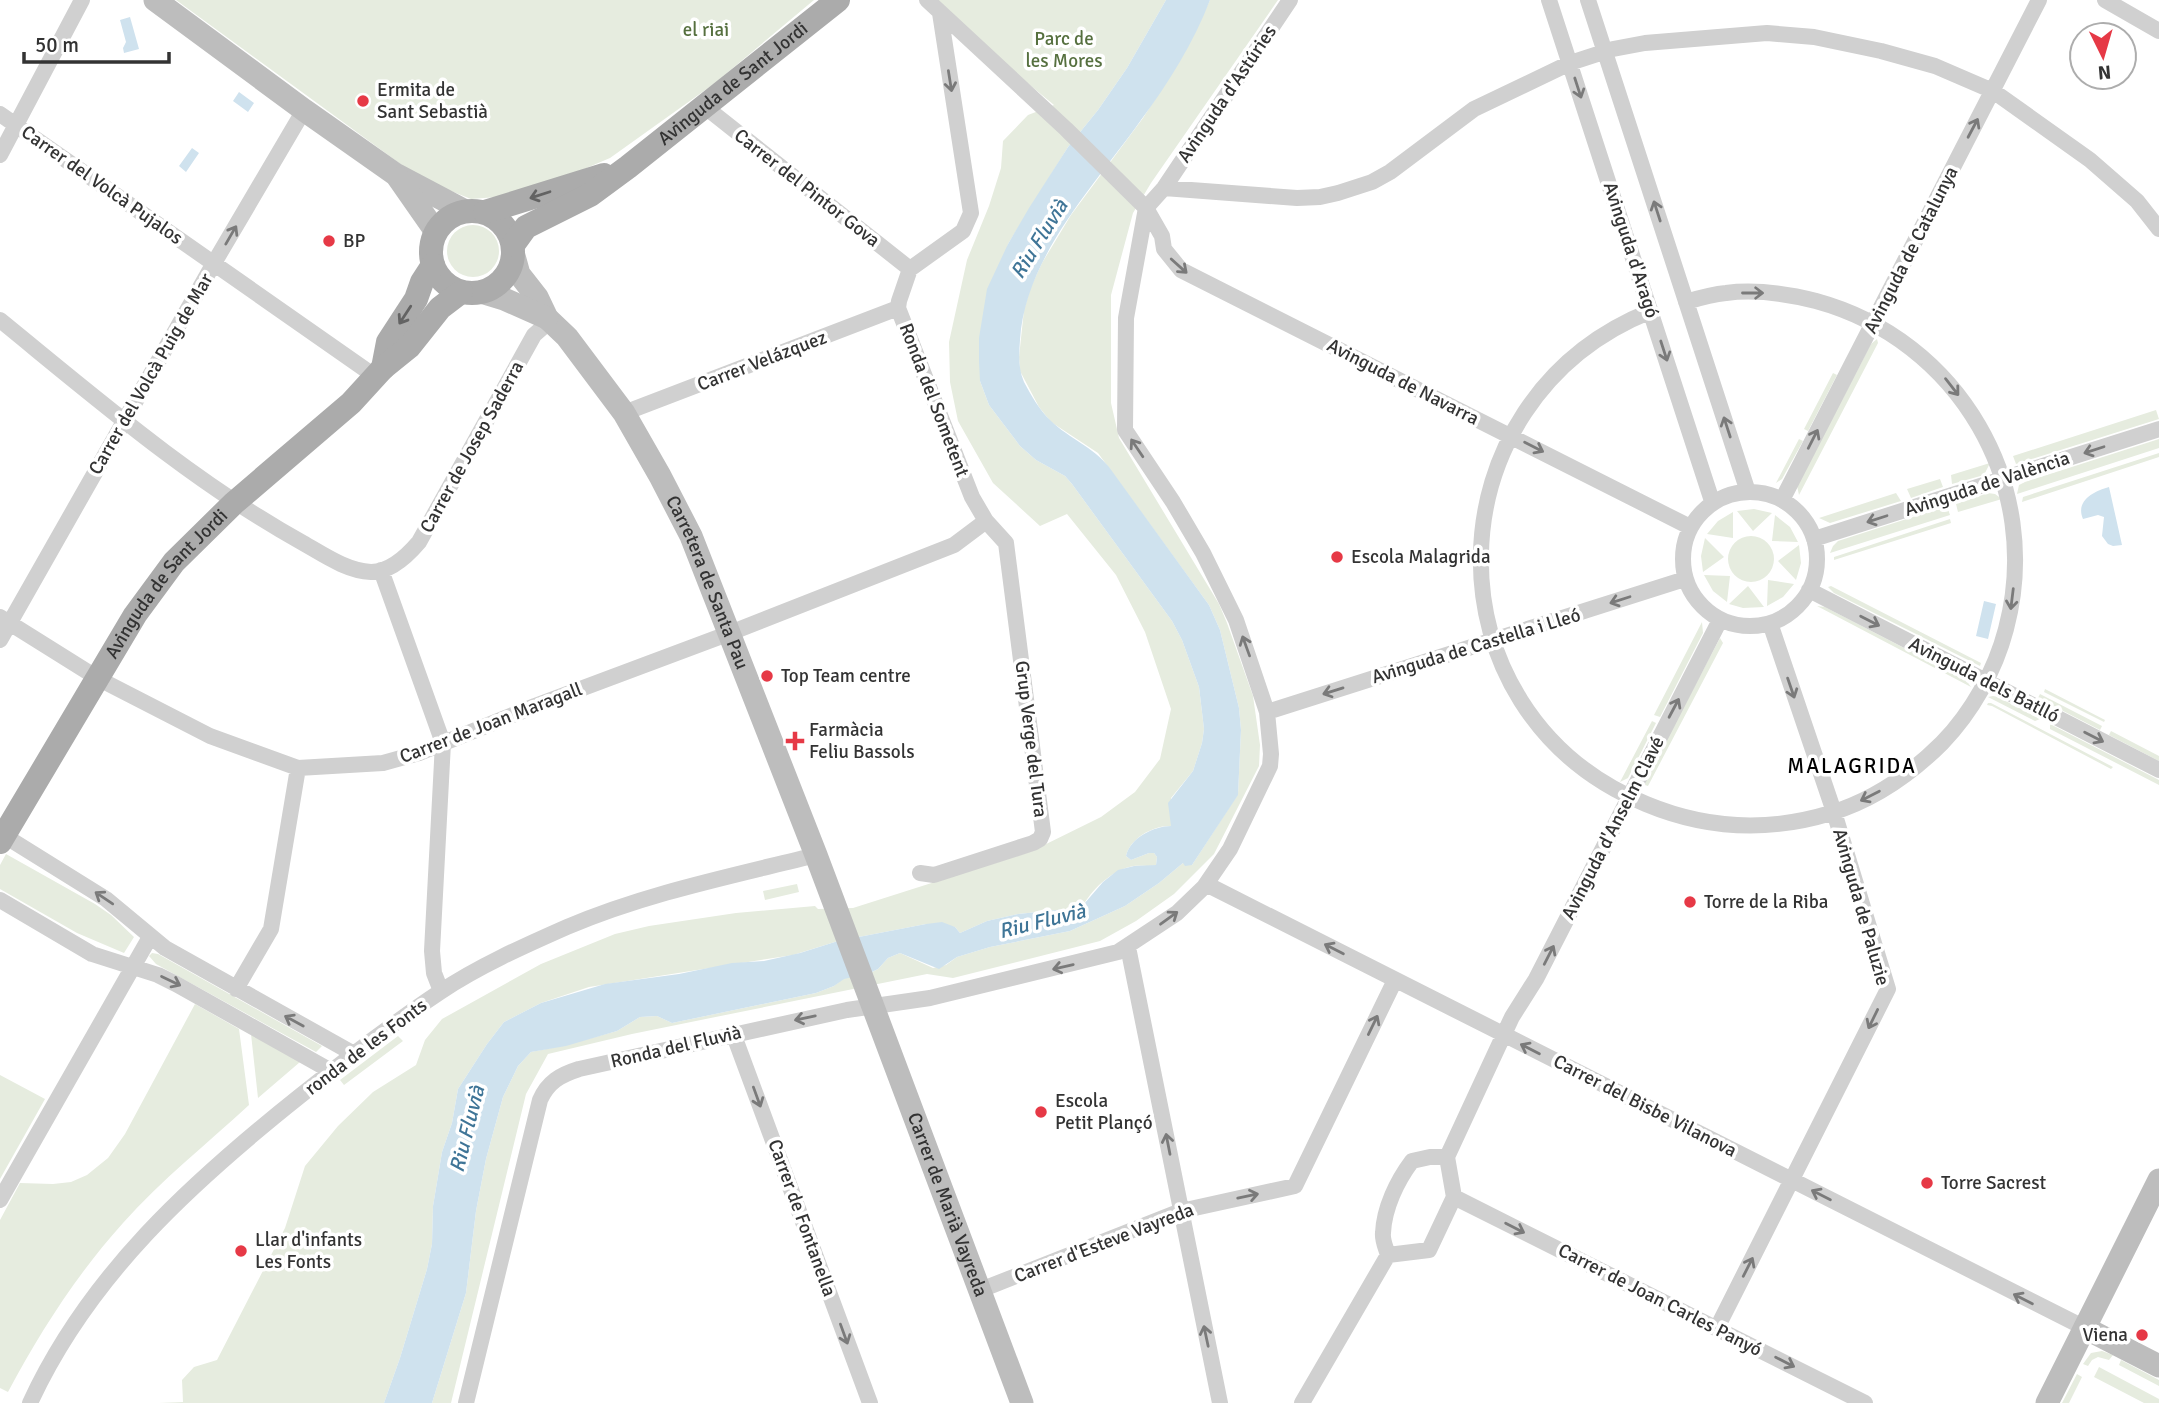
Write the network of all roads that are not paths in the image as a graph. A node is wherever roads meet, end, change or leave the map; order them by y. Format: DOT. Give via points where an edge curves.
graph roads {
  1 [pos="82,0"];
  2 [pos="155,0"];
  3 [pos="838,0"];
  4 [pos="927,0"];
  5 [pos="1290,0"];
  6 [pos="1549,0"];
  7 [pos="1588,0"];
  8 [pos="2039,0"];
  9 [pos="2105,0"];
  10 [pos="940,13"];
  11 [pos="2159,31"];
  12 [pos="1605,52"];
  13 [pos="1570,63"];
  14 [pos="1993,91"];
  15 [pos="704,106"];
  16 [pos="304,110"];
  17 [pos="0,114"];
  18 [pos="16,126"];
  19 [pos="0,155"];
  20 [pos="628,167"];
  21 [pos="396,174"];
  22 [pos="1164,188"];
  23 [pos="1146,208"];
  24 [pos="475,212"];
  25 [pos="2159,229"];
  26 [pos="436,232"];
  27 [pos="513,250"];
  28 [pos="214,263"];
  29 [pos="433,265"];
  30 [pos="910,269"];
  31 [pos="471,292"];
  32 [pos="1686,302"];
  33 [pos="898,308"];
  34 [pos="1651,311"];
  35 [pos="0,320"];
  36 [pos="549,320"];
  37 [pos="1873,323"];
  38 [pos="380,372"];
  39 [pos="624,413"];
  40 [pos="124,421"];
  41 [pos="2159,429"];
  42 [pos="1510,435"];
  43 [pos="2003,479"];
  44 [pos="1748,492"];
  45 [pos="1782,500"];
  46 [pos="1713,501"];
  47 [pos="234,503"];
  48 [pos="986,521"];
  49 [pos="1690,527"];
  50 [pos="1814,539"];
  51 [pos="384,569"];
  52 [pos="1685,579"];
  53 [pos="1810,590"];
  54 [pos="4,620"];
  55 [pos="1720,620"];
  56 [pos="1770,623"];
  57 [pos="730,633"];
  58 [pos="0,640"];
  59 [pos="1492,641"];
  60 [pos="99,678"];
  61 [pos="1986,681"];
  62 [pos="1267,712"];
  63 [pos="443,743"];
  64 [pos="298,768"];
  65 [pos="2159,770"];
  66 [pos="1628,797"];
  67 [pos="1833,812"];
  68 [pos="1,837"];
  69 [pos="816,855"];
  70 [pos="920,873"];
  71 [pos="1206,884"];
  72 [pos="0,900"];
  73 [pos="837,911"];
  74 [pos="150,937"];
  75 [pos="1128,947"];
  76 [pos="132,968"];
  77 [pos="1395,980"];
  78 [pos="236,989"];
  79 [pos="441,991"];
  80 [pos="868,996"];
  81 [pos="733,1033"];
  82 [pos="1503,1035"];
  83 [pos="354,1054"];
  84 [pos="331,1071"];
  85 [pos="1447,1157"];
  86 [pos="1793,1180"];
  87 [pos="2159,1180"];
  88 [pos="1454,1197"];
  89 [pos="0,1200"];
  90 [pos="1181,1211"];
  91 [pos="1388,1255"];
  92 [pos="978,1291"];
  93 [pos="1717,1328"];
  94 [pos="2085,1328"];
  95 [pos="2159,1366"];
  96 [pos="30,1403"];
  97 [pos="466,1403"];
  98 [pos="870,1403"];
  99 [pos="1022,1403"];
  100 [pos="1220,1403"];
  101 [pos="1302,1403"];
  102 [pos="1865,1403"];
  103 [pos="2047,1403"];
  1 -- 18 [label="street"];
  2 -- 16 [label="main road"];
  3 -- 15 [label="main road, Avinguda de Sant Jordi"];
  4 -- 10 [label="street"];
  5 -- 22 [label="street, Avinguda d'Astúries"];
  6 -- 13 [label="street, Avinguda d'Aragó"];
  7 -- 12 [label="street, Avinguda d'Aragó"];
  8 -- 14 [label="street, Avinguda de Catalunya"];
  9 -- 11 [label="street"];
  10 -- 23 [label="street, Avinguda de Navarra"];
  10 -- 30 [label="street, one-way" via="971,213 963,231"];
  12 -- 13 [label="street"];
  12 -- 14 [label="street" via="1707,36 1766,33 1814,37 1935,66"];
  32 -- 12 [label="street, Avinguda d'Aragó, one-way"];
  13 -- 22 [label="street" via="1474,109 1391,172 1338,193 1277,197"];
  13 -- 34 [label="street, Avinguda d'Aragó, one-way"];
  14 -- 25 [label="street" via="2090,160 2137,201"];
  37 -- 14 [label="street, Avinguda de Catalunya, one-way"];
  15 -- 20 [label="main road, Avinguda de Sant Jordi"];
  15 -- 30 [label="street, Carrer del Pintor Gova"];
  16 -- 21 [label="main road"];
  28 -- 16 [label="street, Carrer del Volcà Puig de Mar, one-way"];
  17 -- 18 [label="street, Carrer del Volcà Pujalos"];
  18 -- 19 [label="street"];
  18 -- 28 [label="street, Carrer del Volcà Pujalos"];
  20 -- 24 [label="main road, Avinguda de Sant Jordi, one-way"];
  20 -- 27 [label="main road, Avinguda de Sant Jordi" via="590,195 526,227"];
  21 -- 24 [label="main road"];
  21 -- 26 [label="main road"];
  22 -- 23 [label="street, Avinguda d'Astúries"];
  23 -- 42 [label="street, Avinguda de Navarra, one-way" via="1164,249 1181,270"];
  62 -- 23 [label="street, one-way" via="1225,596 1173,502 1125,430 1126,318"];
  24 -- 26 [label="main road" via="448,218"];
  24 -- 27 [label="main road" via="504,225"];
  26 -- 29 [label="main road" via="431,248"];
  27 -- 31 [label="main road" via="503,279 493,288"];
  27 -- 36 [label="main road, Carretera de Santa Pau" via="519,274"];
  28 -- 38 [label="street, Carrer del Volcà Pujalos"];
  28 -- 40 [label="street, Carrer del Volcà Puig de Mar"];
  29 -- 31 [label="main road" via="442,280"];
  29 -- 38 [label="main road, Avinguda de Sant Jordi, one-way" via="388,342"];
  30 -- 33 [label="street, Ronda del Sometent"];
  31 -- 36 [label="main road, Carretera de Santa Pau" via="504,299"];
  31 -- 38 [label="main road, Avinguda de Sant Jordi" via="440,308 409,347"];
  32 -- 37 [label="street, one-way" via="1727,293 1767,293 1836,307"];
  44 -- 32 [label="street, Avinguda d'Aragó, one-way"];
  33 -- 39 [label="street, Carrer Velázquez"];
  33 -- 48 [label="street, Ronda del Sometent" via="968,489"];
  34 -- 42 [label="street" via="1583,348 1535,397"];
  34 -- 46 [label="street, Avinguda d'Aragó, one-way"];
  35 -- 40 [label="street"];
  36 -- 39 [label="main road, Carretera de Santa Pau"];
  36 -- 51 [label="street, Carrer de Josep Saderra" via="534,335 424,535 404,557"];
  37 -- 43 [label="street, one-way" via="1905,343 1942,376 1974,415"];
  45 -- 37 [label="street, Avinguda de Catalunya, one-way"];
  38 -- 47 [label="main road, Avinguda de Sant Jordi" via="351,403"];
  39 -- 57 [label="main road, Carretera de Santa Pau" via="687,527"];
  40 -- 47 [label="street"];
  40 -- 54 [label="street, Carrer del Volcà Puig de Mar"];
  41 -- 43 [label="street, Avinguda de València, one-way"];
  42 -- 49 [label="street, Avinguda de Navarra, one-way"];
  42 -- 59 [label="street" via="1491,479 1480,543 1482,600"];
  43 -- 50 [label="street, Avinguda de València, one-way"];
  43 -- 61 [label="street, one-way" via="2015,538 2015,572 2011,611"];
  44 -- 45 [label="street"];
  44 -- 46 [label="street"];
  45 -- 50 [label="street" via="1797,511"];
  46 -- 49 [label="street"];
  47 -- 51 [label="street" via="343,565 366,571"];
  47 -- 60 [label="main road, Avinguda de Sant Jordi" via="174,562 135,615"];
  48 -- 57 [label="street, Carrer de Joan Maragall" via="954,545"];
  48 -- 70 [label="street, Grup Verge del Tura" via="1002,537 1008,558 1043,832 1033,843 934,874"];
  49 -- 52 [label="street" via="1682,559"];
  50 -- 53 [label="street" via="1817,557"];
  51 -- 63 [label="street"];
  52 -- 55 [label="street" via="1698,601"];
  52 -- 59 [label="street, Avinguda de Castella i Lleó, one-way"];
  53 -- 56 [label="street" via="1787,615"];
  53 -- 61 [label="street, Avinguda dels Batlló, one-way"];
  54 -- 58 [label="street, Carrer del Volcà Puig de Mar"];
  54 -- 60 [label="street, Carrer de Joan Maragall"];
  55 -- 56 [label="street" via="1742,626"];
  66 -- 55 [label="street, Avinguda d'Anselm Clavé, one-way"];
  56 -- 67 [label="street, Avinguda de Paluzie, one-way"];
  57 -- 63 [label="street, Carrer de Joan Maragall"];
  57 -- 69 [label="main road, Carretera de Santa Pau"];
  59 -- 62 [label="street, Avinguda de Castella i Lleó, one-way"];
  59 -- 66 [label="street" via="1513,687 1548,737 1571,761"];
  60 -- 64 [label="street, Carrer de Joan Maragall" via="210,736"];
  60 -- 68 [label="main road, Avinguda de Sant Jordi"];
  61 -- 65 [label="street, Avinguda dels Batlló, one-way"];
  61 -- 67 [label="street, one-way" via="1968,711 1926,759 1871,796"];
  62 -- 71 [label="street" via="1270,766 1225,858"];
  63 -- 64 [label="street, Carrer de Joan Maragall" via="383,763"];
  63 -- 79 [label="street" via="432,951"];
  64 -- 78 [label="street" via="271,929"];
  66 -- 67 [label="street" via="1673,816 1716,825 1777,824"];
  82 -- 66 [label="street, Avinguda d'Anselm Clavé, one-way"];
  67 -- 86 [label="street, Avinguda de Paluzie, one-way" via="1888,989"];
  74 -- 68 [label="street, one-way" via="106,899"];
  69 -- 73 [label="main road, Carretera de Santa Pau"];
  69 -- 79 [label="street, ronda de les Fonts" via="650,897 569,926"];
  75 -- 71 [label="street, Ronda del Fluvià, one-way" via="1177,913"];
  77 -- 71 [label="street, Carrer del Bisbe Vilanova, one-way"];
  72 -- 76 [label="street" via="92,954"];
  73 -- 80 [label="main road, Carrer de Marià Vayreda"];
  74 -- 76 [label="street"];
  74 -- 78 [label="street"];
  75 -- 80 [label="street, Ronda del Fluvià, one-way" via="1097,959 930,998"];
  90 -- 75 [label="street, one-way"];
  76 -- 84 [label="street, one-way" via="176,984"];
  76 -- 89 [label="street"];
  77 -- 82 [label="street, Carrer del Bisbe Vilanova"];
  90 -- 77 [label="street, Carrer d'Esteve Vayreda, one-way" via="1295,1186"];
  83 -- 78 [label="street, one-way"];
  79 -- 83 [label="street, ronda de les Fonts"];
  80 -- 81 [label="street, Ronda del Fluvià, one-way"];
  80 -- 92 [label="main road, Carrer de Marià Vayreda"];
  81 -- 97 [label="street, Ronda del Fluvià" via="566,1073 546,1088"];
  81 -- 98 [label="street, Carrer de Fontanella, one-way"];
  82 -- 85 [label="street, Avinguda d'Anselm Clavé"];
  86 -- 82 [label="street, Carrer del Bisbe Vilanova, one-way"];
  83 -- 84 [label="street, ronda de les Fonts"];
  84 -- 96 [label="street, ronda de les Fonts" via="252,1134 151,1227 69,1333"];
  85 -- 88 [label="street"];
  85 -- 91 [label="street" via="1412,1161 1401,1177 1382,1234"];
  93 -- 86 [label="street, Avinguda de Paluzie, one-way"];
  94 -- 86 [label="street, Carrer del Bisbe Vilanova, one-way"];
  87 -- 94 [label="main road"];
  88 -- 91 [label="street" via="1429,1250"];
  88 -- 93 [label="street, Carrer de Joan Carles Panyó, one-way"];
  90 -- 92 [label="street, Carrer d'Esteve Vayreda"];
  100 -- 90 [label="street, one-way"];
  91 -- 101 [label="street"];
  92 -- 99 [label="main road, Carrer de Marià Vayreda"];
  93 -- 102 [label="street, Carrer de Joan Carles Panyó, one-way"];
  94 -- 95 [label="main road"];
  94 -- 103 [label="main road"];
}
